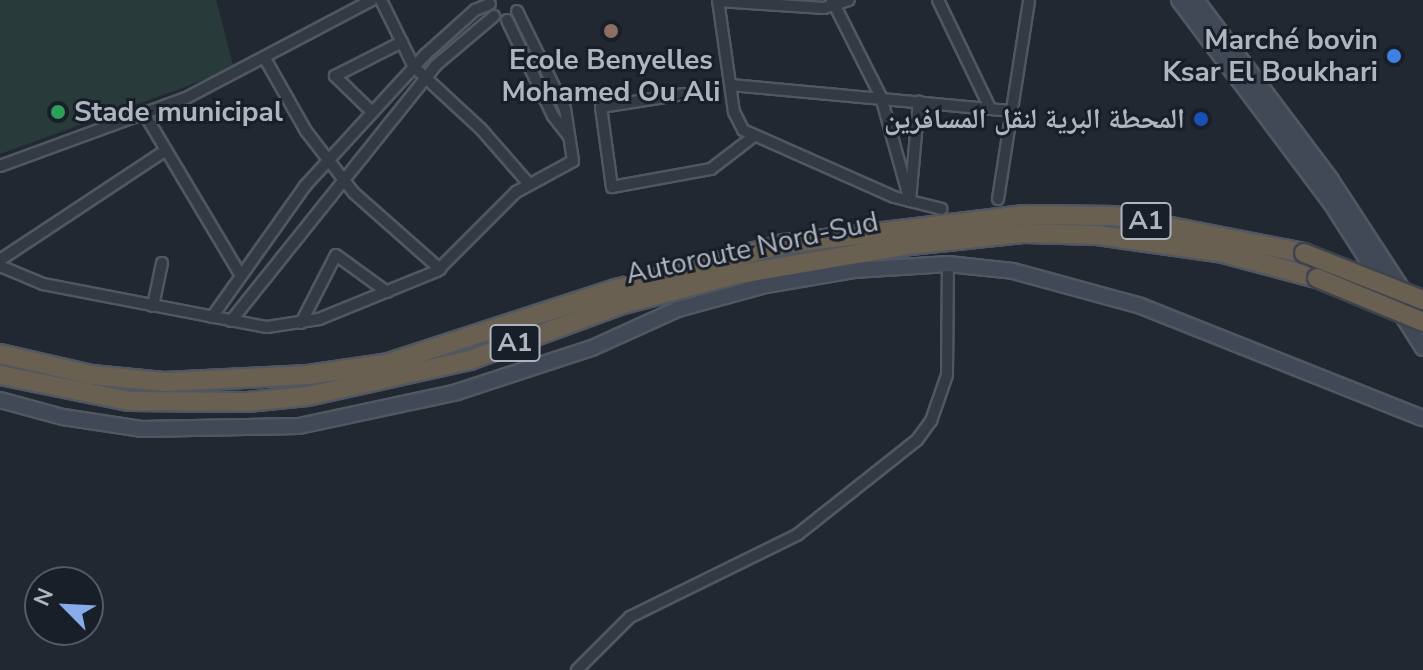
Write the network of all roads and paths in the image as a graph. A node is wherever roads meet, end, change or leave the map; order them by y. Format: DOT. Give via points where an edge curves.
graph roads {
  1 [pos="372,0"];
  2 [pos="381,0"];
  3 [pos="718,0"];
  4 [pos="849,0"];
  5 [pos="938,0"];
  6 [pos="1029,0"];
  7 [pos="1179,0"];
  8 [pos="1196,0"];
  9 [pos="491,2"];
  10 [pos="834,3"];
  11 [pos="517,6"];
  12 [pos="494,16"];
  13 [pos="507,20"];
  14 [pos="402,42"];
  15 [pos="264,57"];
  16 [pos="414,67"];
  17 [pos="424,80"];
  18 [pos="731,85"];
  19 [pos="684,94"];
  20 [pos="881,97"];
  21 [pos="919,101"];
  22 [pos="990,108"];
  23 [pos="1010,111"];
  24 [pos="372,112"];
  25 [pos="144,113"];
  26 [pos="569,136"];
  27 [pos="754,136"];
  28 [pos="166,150"];
  29 [pos="327,161"];
  30 [pos="0,166"];
  31 [pos="342,178"];
  32 [pos="529,184"];
  33 [pos="998,199"];
  34 [pos="910,201"];
  35 [pos="942,209"];
  36 [pos="0,263"];
  37 [pos="162,263"];
  38 [pos="948,264"];
  39 [pos="440,269"];
  40 [pos="240,274"];
  41 [pos="387,292"];
  42 [pos="1423,300"];
  43 [pos="153,306"];
  44 [pos="212,317"];
  45 [pos="231,321"];
  46 [pos="1423,322"];
  47 [pos="301,323"];
  48 [pos="1423,348"];
  49 [pos="0,354"];
  50 [pos="0,375"];
  51 [pos="0,400"];
  52 [pos="1423,418"];
  53 [pos="577,670"];
  1 -- 15 [label="street"];
  2 -- 14 [label="street"];
  3 -- 10 [label="street"];
  3 -- 18 [label="street"];
  4 -- 10 [label="street"];
  5 -- 22 [label="street"];
  6 -- 23 [label="street"];
  7 -- 48 [label="street" via="1331,203"];
  8 -- 46 [label="street" via="1331,180"];
  9 -- 12 [label="street"];
  9 -- 16 [label="street" via="475,10"];
  10 -- 20 [label="street"];
  11 -- 13 [label="street"];
  11 -- 26 [label="street" via="565,109"];
  12 -- 13 [label="street"];
  12 -- 17 [label="street"];
  13 -- 26 [label="street" via="553,116"];
  14 -- 16 [label="street"];
  14 -- 24 [label="street" via="335,76"];
  15 -- 25 [label="street" via="186,98"];
  15 -- 29 [label="street"];
  16 -- 17 [label="street"];
  16 -- 24 [label="street"];
  17 -- 31 [label="street"];
  17 -- 32 [label="street" via="481,129"];
  18 -- 20 [label="street"];
  18 -- 27 [label="street" via="734,112 743,130"];
  19 -- 27 [label="street" via="601,107 612,187 711,169"];
  20 -- 21 [label="street"];
  20 -- 34 [label="street"];
  21 -- 22 [label="street"];
  21 -- 34 [label="street"];
  22 -- 23 [label="street"];
  23 -- 33 [label="street"];
  24 -- 29 [label="street"];
  25 -- 28 [label="street"];
  25 -- 30 [label="street"];
  26 -- 32 [label="street" via="574,155 568,166"];
  27 -- 34 [label="street"];
  28 -- 36 [label="street"];
  28 -- 40 [label="street"];
  29 -- 31 [label="street"];
  29 -- 40 [label="street"];
  31 -- 39 [label="street"];
  31 -- 45 [label="street"];
  32 -- 39 [label="street"];
  34 -- 35 [label="street"];
  36 -- 43 [label="street" via="43,284"];
  37 -- 43 [label="street"];
  38 -- 51 [label="street" via="854,270 766,285 678,309 592,348 457,392 299,426 141,429"];
  38 -- 52 [label="street" via="1013,271 1141,306"];
  38 -- 53 [label="street" via="947,375 931,421 917,440 797,535 630,617"];
  39 -- 41 [label="street"];
  40 -- 44 [label="street"];
  41 -- 47 [label="street"];
  41 -- 47 [label="street" via="336,255"];
  42 -- 49 [label="highway, Autoroute Nord-Sud / A1, bridge" via="1304,253 1115,216 1024,215 771,246 616,289 388,363 308,375 223,383 128,380"];
  43 -- 44 [label="street"];
  44 -- 45 [label="street"];
  45 -- 47 [label="street" via="267,327"];
  46 -- 50 [label="highway, Autoroute Nord-Sud / A1, bridge" via="1317,278 1223,253 1097,235 1025,233 897,246 734,275 623,304 470,360 308,396 247,402 129,401"];
}
